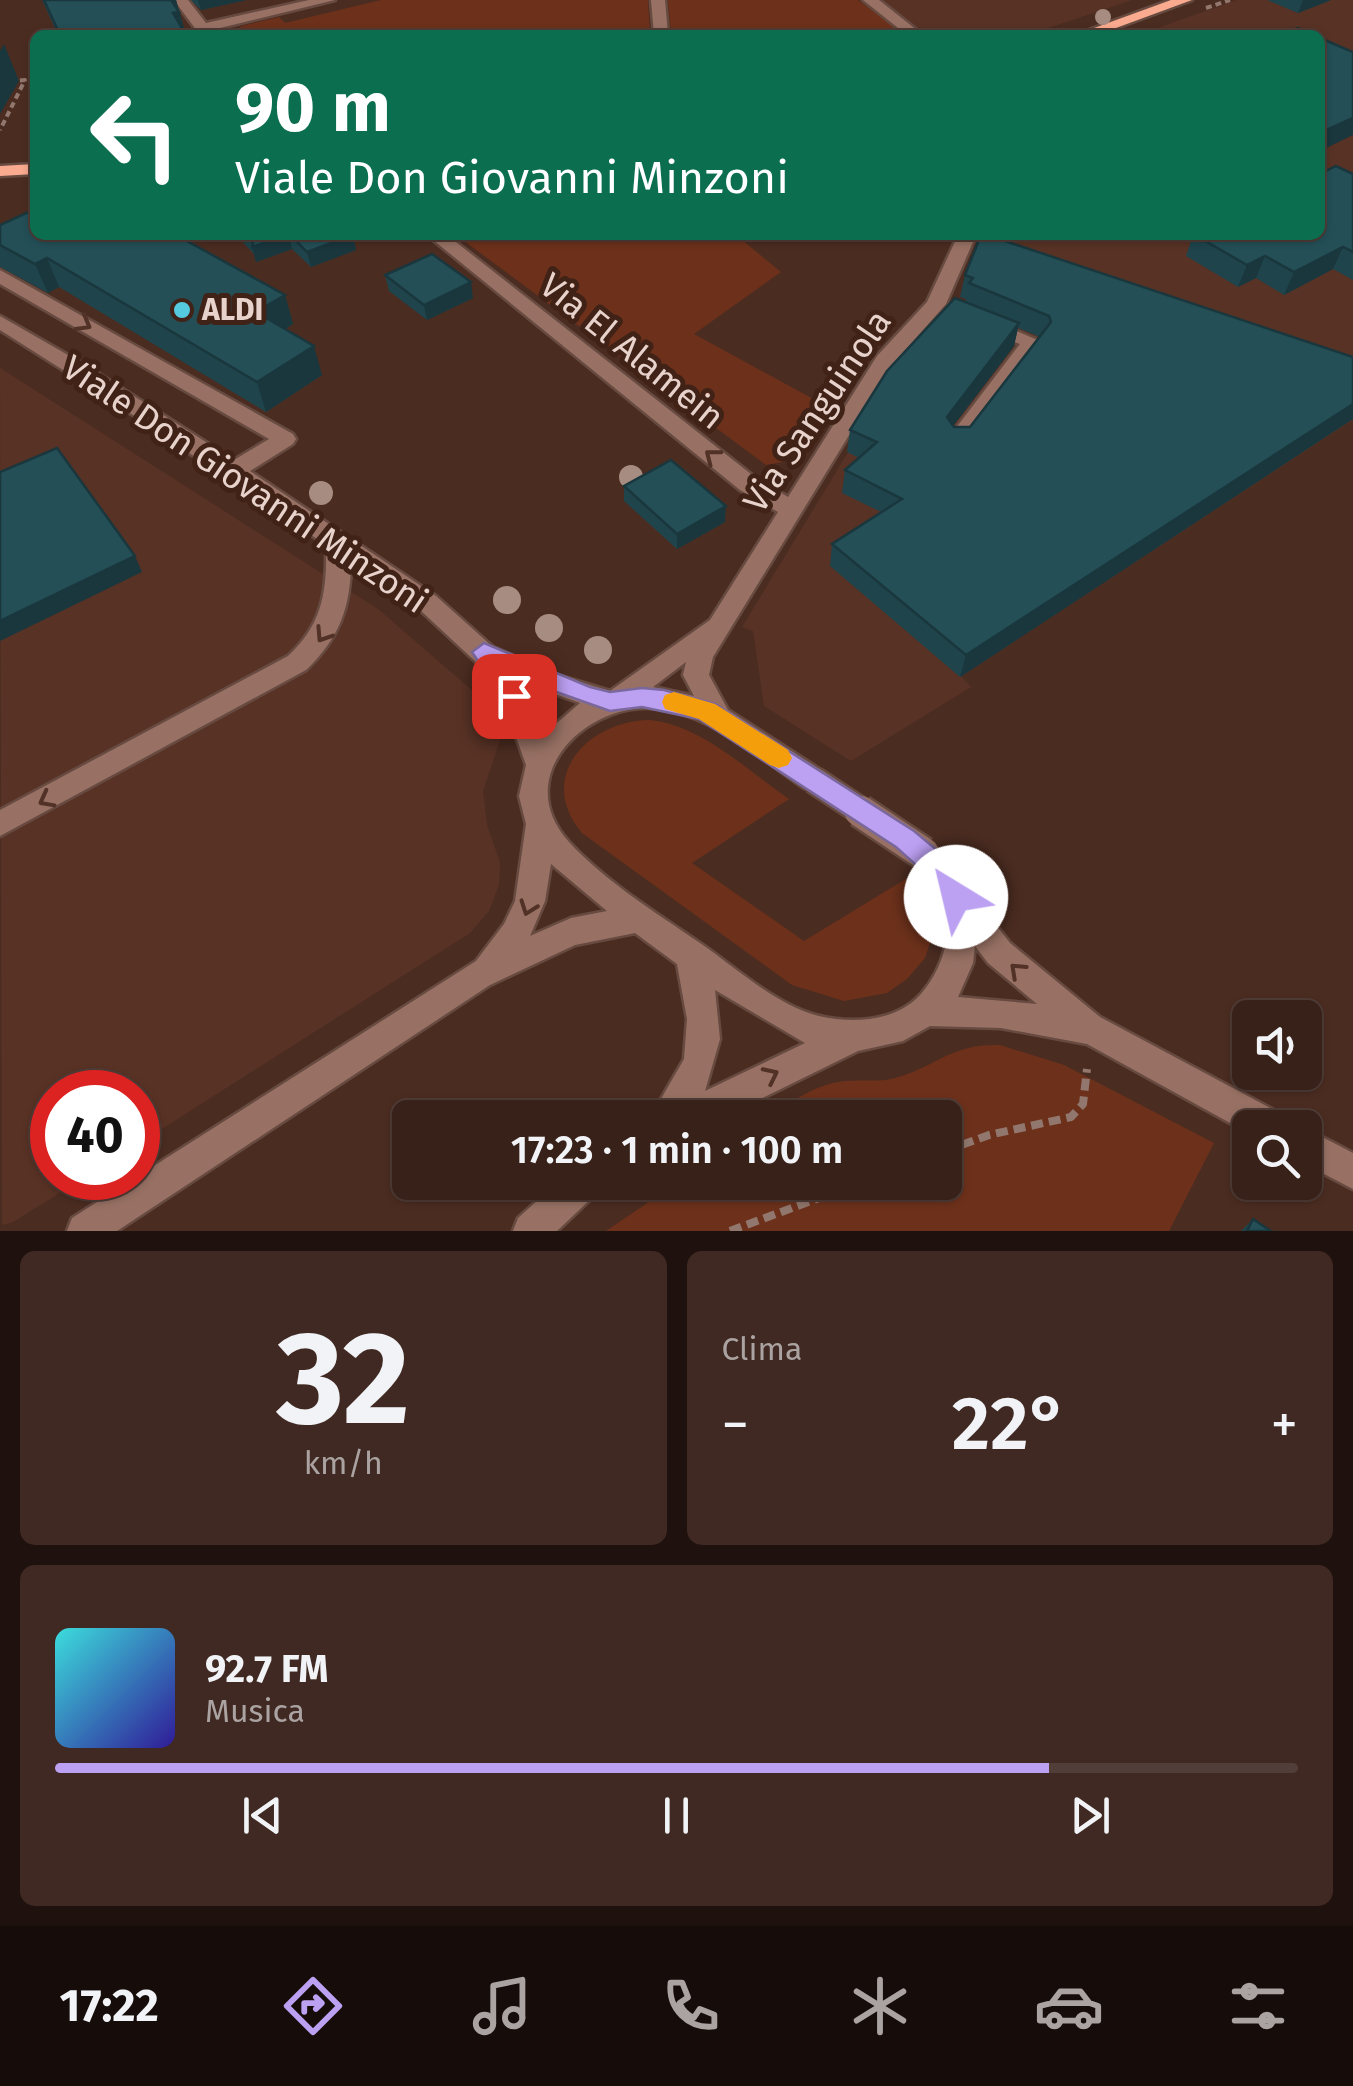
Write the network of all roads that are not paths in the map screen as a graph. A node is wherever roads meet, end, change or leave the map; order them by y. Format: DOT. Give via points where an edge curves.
graph roads {
  1 [pos="181,0"];
  2 [pos="328,0"];
  3 [pos="658,0"];
  4 [pos="870,0"];
  5 [pos="1186,0"];
  6 [pos="204,30"];
  7 [pos="213,30"];
  8 [pos="661,30"];
  9 [pos="909,30"];
  10 [pos="1097,30"];
  11 [pos="30,169"];
  12 [pos="0,171"];
  13 [pos="442,240"];
  14 [pos="966,240"];
  15 [pos="0,276"];
  16 [pos="936,304"];
  17 [pos="0,322"];
  18 [pos="957,442"];
  19 [pos="233,471"];
  20 [pos="793,510"];
  21 [pos="338,541"];
  22 [pos="718,623"];
  23 [pos="484,652"];
  24 [pos="615,701"];
  25 [pos="718,717"];
  26 [pos="539,763"];
  27 [pos="0,824"];
  28 [pos="540,825"];
  29 [pos="956,897"];
  30 [pos="642,918"];
  31 [pos="689,953"];
  32 [pos="479,975"];
  33 [pos="926,1011"];
  34 [pos="1092,1029"];
  35 [pos="859,1034"];
  36 [pos="680,1100"];
  37 [pos="722,1100"];
  38 [pos="1240,1110"];
  39 [pos="1322,1155"];
  40 [pos="1353,1172"];
  41 [pos="565,1200"];
  42 [pos="85,1231"];
  43 [pos="531,1231"];
  1 -- 6 [label="street"];
  2 -- 7 [label="street"];
  3 -- 8 [label="street"];
  4 -- 9 [label="street"];
  5 -- 10 [label="main road"];
  11 -- 12 [label="main road"];
  20 -- 13 [label="street, Via El Alamein, one-way" via="748,484"];
  14 -- 16 [label="street, Via Sanguinola"];
  15 -- 19 [label="street, one-way" via="285,438"];
  16 -- 18 [label="street" via="1032,342"];
  16 -- 20 [label="street, Via Sanguinola" via="884,361"];
  17 -- 19 [label="street, Viale Don Giovanni Minzoni"];
  19 -- 21 [label="street, Viale Don Giovanni Minzoni"];
  20 -- 22 [label="street, Via Sanguinola"];
  21 -- 23 [label="street, Viale Don Giovanni Minzoni"];
  21 -- 27 [label="street, one-way" via="338,605 326,633 303,659"];
  22 -- 24 [label="street, Via Sanguinola"];
  22 -- 25 [label="street, Via Sanguinola" via="696,670"];
  23 -- 24 [label="street, Viale Don Giovanni Minzoni" via="549,683"];
  23 -- 26 [label="street, Viale Don Giovanni Minzoni" via="520,707"];
  24 -- 25 [label="street, Viale Don Giovanni Minzoni" via="664,700"];
  24 -- 26 [label="street" via="568,725"];
  25 -- 29 [label="street, Viale Don Giovanni Minzoni, bridge" via="923,853"];
  26 -- 28 [label="street, Viale Don Giovanni Minzoni" via="534,788"];
  28 -- 30 [label="street, Viale Don Giovanni Minzoni" via="570,864"];
  28 -- 32 [label="street, one-way" via="536,884 526,916"];
  29 -- 33 [label="street, Viale Don Giovanni Minzoni" via="962,957 951,985"];
  34 -- 29 [label="street, Viale Don Giovanni Minzoni, one-way" via="1000,954"];
  30 -- 31 [label="street, Viale Don Giovanni Minzoni"];
  30 -- 32 [label="street" via="571,932"];
  31 -- 35 [label="street, Viale Don Giovanni Minzoni" via="797,1023"];
  31 -- 36 [label="street" via="703,1005 703,1047 695,1079"];
  32 -- 42 [label="street"];
  33 -- 34 [label="street, Viale Don Giovanni Minzoni" via="1001,1014"];
  33 -- 35 [label="street, Viale Don Giovanni Minzoni"];
  34 -- 38 [label="street, Viale Don Giovanni Minzoni"];
  37 -- 35 [label="street, one-way"];
  39 -- 40 [label="street"];
  41 -- 43 [label="street"];
}
